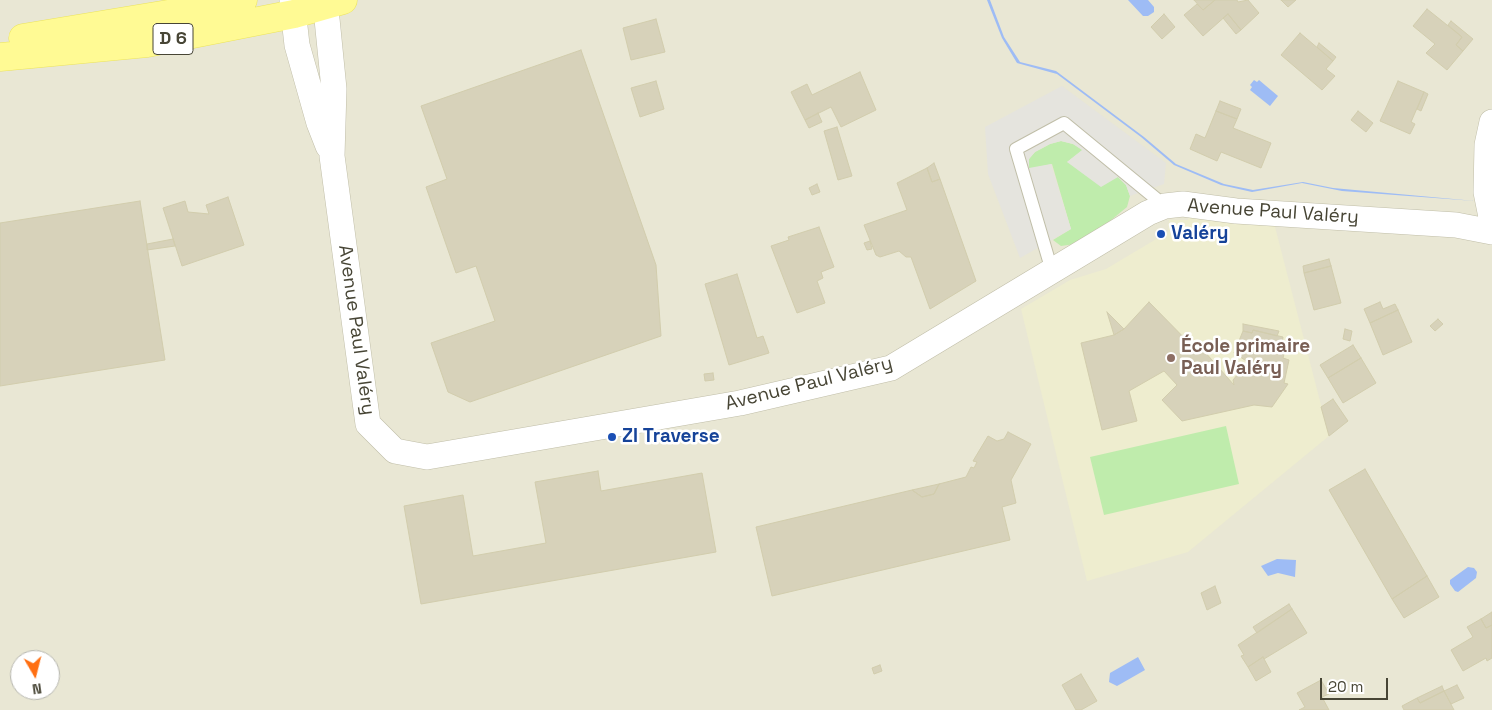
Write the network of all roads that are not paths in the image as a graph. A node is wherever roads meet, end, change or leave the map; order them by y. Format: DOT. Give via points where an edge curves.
graph roads {
  1 [pos="243,0"];
  2 [pos="329,2"];
  3 [pos="293,7"];
  4 [pos="146,31"];
  5 [pos="0,42"];
  6 [pos="0,57"];
  7 [pos="1492,122"];
  8 [pos="332,156"];
  9 [pos="1165,206"];
  10 [pos="1492,222"];
  11 [pos="1492,232"];
  12 [pos="1052,271"];
  1 -- 4 [label="main road, D 6"];
  2 -- 3 [label="main road, D 6"];
  2 -- 8 [label="street, Avenue Paul Valéry" via="334,89"];
  3 -- 4 [label="main road, D 6"];
  3 -- 8 [label="street, Avenue Paul Valéry" via="297,44 319,123"];
  4 -- 5 [label="main road, D 6"];
  4 -- 6 [label="main road, D 6"];
  7 -- 10 [label="street" via="1487,145 1486,192"];
  8 -- 12 [label="street, Avenue Paul Valéry" via="368,424 395,451 427,457 740,403 891,368"];
  9 -- 11 [label="street, Avenue Paul Valéry" via="1182,204 1236,212 1456,225"];
  9 -- 12 [label="street, Avenue Paul Valéry"];
  9 -- 12 [label="lane" via="1064,123 1016,149"];
}
